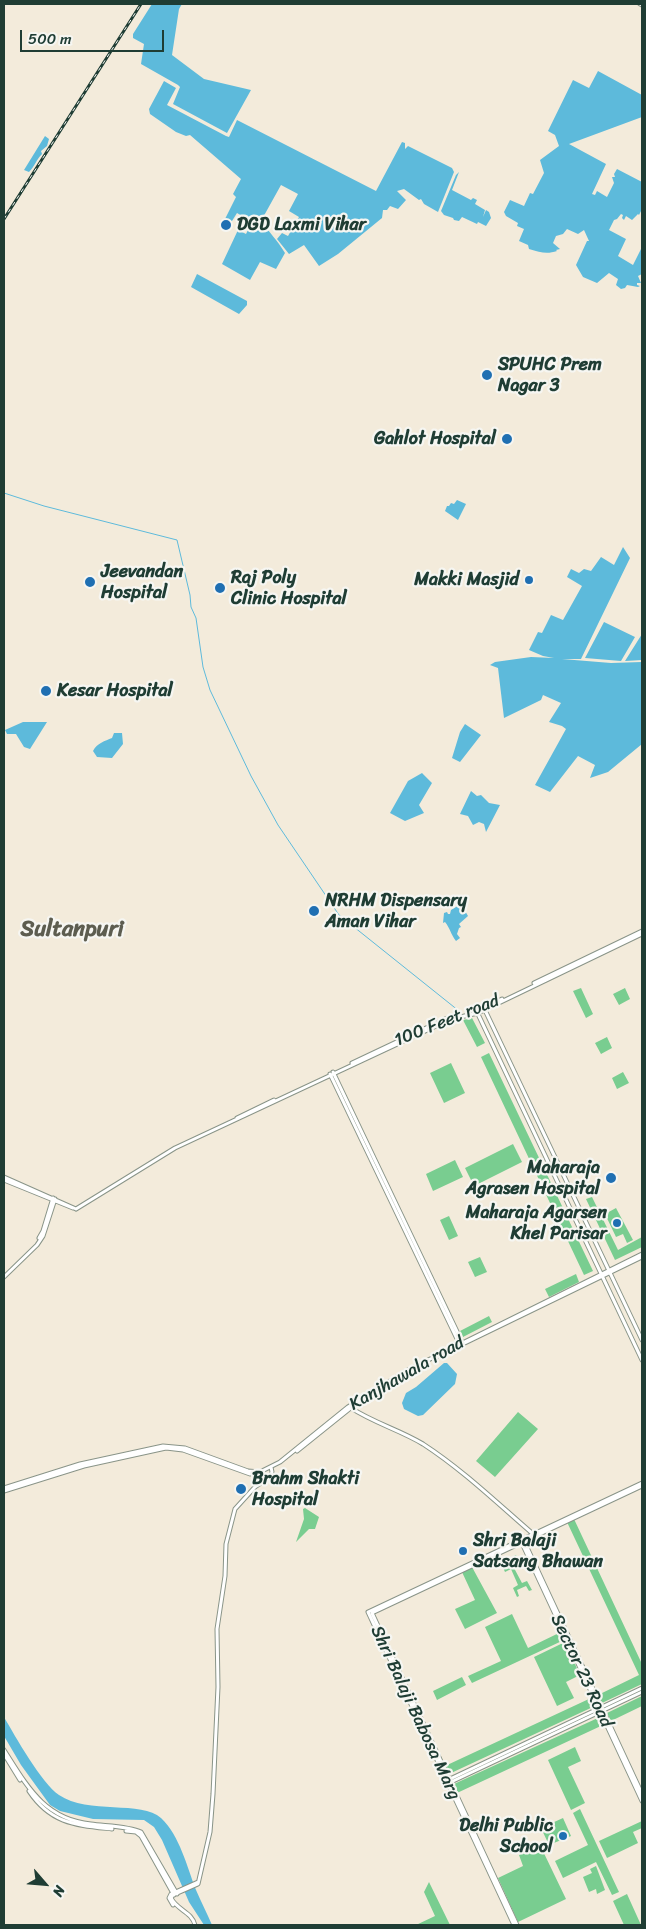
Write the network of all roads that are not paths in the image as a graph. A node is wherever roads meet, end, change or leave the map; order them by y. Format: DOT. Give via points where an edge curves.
graph roads {
  1 [pos="642,932"];
  2 [pos="484,1009"];
  3 [pos="477,1012"];
  4 [pos="332,1073"];
  5 [pos="4,1178"];
  6 [pos="54,1200"];
  7 [pos="642,1255"];
  8 [pos="604,1260"];
  9 [pos="597,1264"];
  10 [pos="610,1271"];
  11 [pos="602,1275"];
  12 [pos="4,1276"];
  13 [pos="642,1340"];
  14 [pos="461,1344"];
  15 [pos="642,1360"];
  16 [pos="351,1408"];
  17 [pos="271,1468"];
  18 [pos="642,1484"];
  19 [pos="4,1489"];
  20 [pos="534,1535"];
  21 [pos="522,1541"];
  22 [pos="642,1688"];
  23 [pos="642,1692"];
  24 [pos="601,1709"];
  25 [pos="4,1750"];
  26 [pos="4,1754"];
  27 [pos="449,1781"];
  28 [pos="642,1794"];
  29 [pos="642,1801"];
  30 [pos="177,1893"];
  31 [pos="195,1924"];
  32 [pos="516,1925"];
  1 -- 2 [label="street, 100 Feet road"];
  2 -- 3 [label="street, 100 Feet road"];
  2 -- 8 [label="street"];
  3 -- 4 [label="street, 100 Feet road" via="451,1019"];
  3 -- 9 [label="street"];
  4 -- 6 [label="street, 100 Feet road" via="168,1152 76,1209"];
  4 -- 14 [label="street"];
  5 -- 6 [label="street"];
  6 -- 12 [label="street" via="43,1236"];
  7 -- 10 [label="street, Kanjhawala road"];
  8 -- 9 [label="street"];
  8 -- 10 [label="street"];
  9 -- 11 [label="street"];
  10 -- 11 [label="street, Kanjhawala road"];
  10 -- 13 [label="street"];
  11 -- 14 [label="street, Kanjhawala road"];
  11 -- 15 [label="street"];
  14 -- 16 [label="street, Kanjhawala road"];
  14 -- 17 [label="street, Kanjhawala road" via="363,1397"];
  16 -- 17 [label="street, Kanjhawala road"];
  16 -- 20 [label="street" via="404,1433 440,1455"];
  17 -- 19 [label="street, Kanjhawala road" via="261,1474 245,1473 184,1450 164,1448"];
  17 -- 30 [label="street" via="270,1477 255,1487 235,1509 226,1544 225,1576 217,1625 218,1690 210,1832 197,1884"];
  18 -- 20 [label="street, Shri Balaji Babosa Marg"];
  20 -- 21 [label="street, Shri Balaji Babosa Marg"];
  21 -- 24 [label="street, Sector 23 Road"];
  21 -- 27 [label="street, Shri Balaji Babosa Marg" via="372,1613"];
  22 -- 24 [label="street"];
  23 -- 24 [label="street"];
  24 -- 27 [label="street"];
  24 -- 28 [label="street, Sector 23 Road"];
  24 -- 29 [label="street, Sector 23 Road"];
  25 -- 30 [label="street" via="32,1792 57,1814 83,1823 141,1832"];
  26 -- 30 [label="street" via="37,1802 58,1818 79,1826 140,1834"];
  27 -- 32 [label="street, Shri Balaji Babosa Marg"];
  30 -- 31 [label="street" via="171,1898 173,1902 190,1915"];
}
